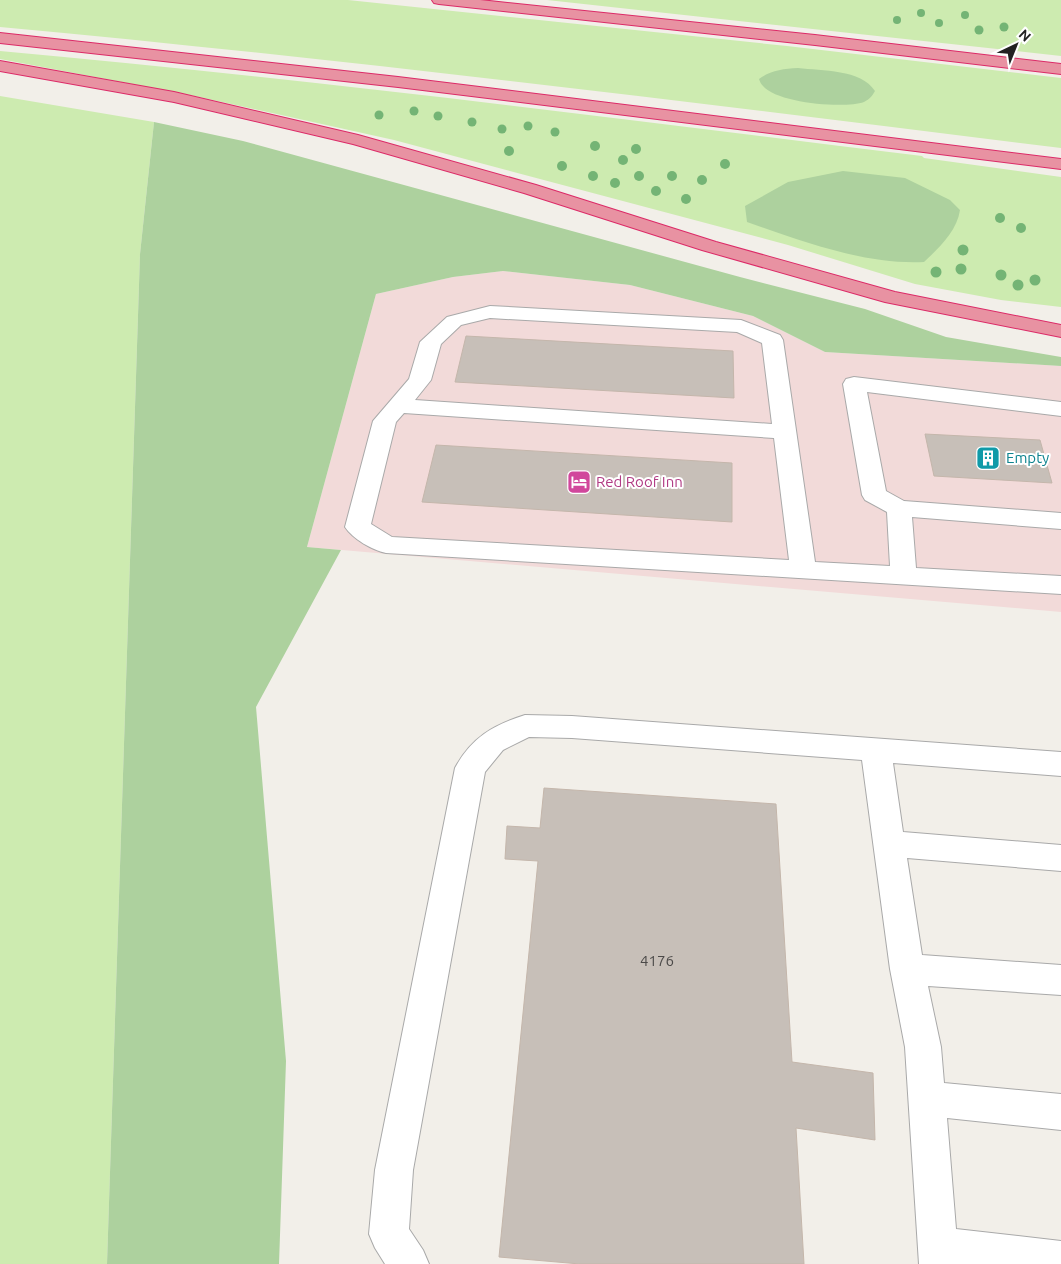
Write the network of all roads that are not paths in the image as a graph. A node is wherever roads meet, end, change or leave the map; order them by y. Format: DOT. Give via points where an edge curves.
graph roads {
  1 [pos="439,0"];
  2 [pos="0,38"];
  3 [pos="0,66"];
  4 [pos="1061,69"];
  5 [pos="1061,164"];
  6 [pos="1061,331"];
  7 [pos="398,406"];
  8 [pos="1061,409"];
  9 [pos="784,432"];
  10 [pos="899,508"];
  11 [pos="1061,521"];
  12 [pos="803,570"];
  13 [pos="904,576"];
  14 [pos="1061,585"];
  15 [pos="876,750"];
  16 [pos="1061,764"];
  17 [pos="890,844"];
  18 [pos="1061,858"];
  19 [pos="907,969"];
  20 [pos="1061,980"];
  21 [pos="927,1099"];
  22 [pos="1061,1112"];
  23 [pos="938,1255"];
  24 [pos="1061,1261"];
  25 [pos="409,1264"];
  1 -- 4 [label="highway"];
  2 -- 5 [label="highway" via="723,121"];
  3 -- 6 [label="highway" via="174,97 358,140 892,298"];
  7 -- 9 [label="lane"];
  7 -- 9 [label="lane" via="420,380 431,342 454,321 490,312 741,326 772,340"];
  7 -- 12 [label="lane" via="386,421 358,527 386,545"];
  8 -- 10 [label="lane" via="854,384 874,495"];
  9 -- 12 [label="lane"];
  10 -- 11 [label="lane"];
  10 -- 13 [label="lane"];
  12 -- 13 [label="lane"];
  13 -- 14 [label="lane"];
  15 -- 16 [label="lane"];
  15 -- 17 [label="lane"];
  15 -- 25 [label="lane" via="525,726 492,742 470,768 394,1170 389,1234"];
  17 -- 18 [label="lane"];
  17 -- 19 [label="lane"];
  19 -- 20 [label="lane"];
  19 -- 21 [label="lane" via="923,1047"];
  21 -- 22 [label="lane"];
  21 -- 23 [label="lane"];
  23 -- 24 [label="lane"];
}
